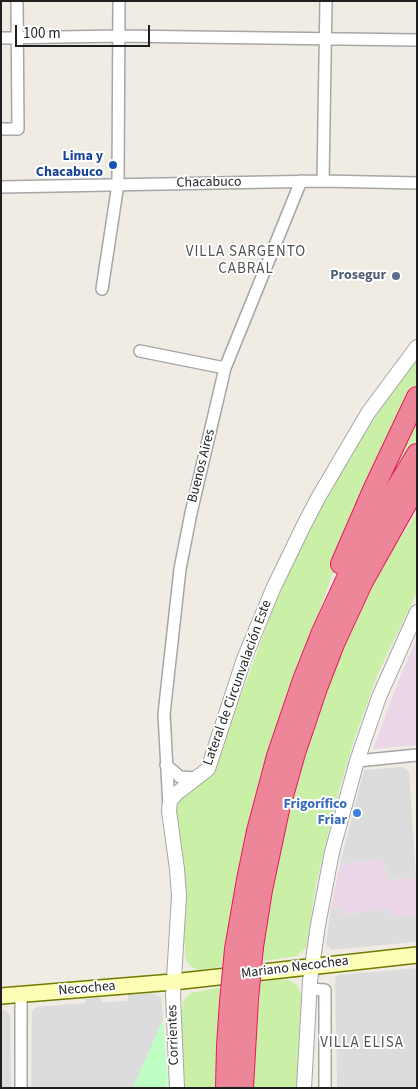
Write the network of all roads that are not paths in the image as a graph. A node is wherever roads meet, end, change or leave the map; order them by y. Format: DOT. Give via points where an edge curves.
graph roads {
  1 [pos="17,1"];
  2 [pos="119,1"];
  3 [pos="326,1"];
  4 [pos="119,36"];
  5 [pos="1,38"];
  6 [pos="18,38"];
  7 [pos="324,38"];
  8 [pos="417,40"];
  9 [pos="1,129"];
  10 [pos="301,181"];
  11 [pos="323,181"];
  12 [pos="417,183"];
  13 [pos="118,184"];
  14 [pos="1,188"];
  15 [pos="102,289"];
  16 [pos="417,347"];
  17 [pos="140,351"];
  18 [pos="226,368"];
  19 [pos="417,397"];
  20 [pos="417,454"];
  21 [pos="417,485"];
  22 [pos="417,502"];
  23 [pos="380,550"];
  24 [pos="417,612"];
  25 [pos="303,680"];
  26 [pos="417,756"];
  27 [pos="357,761"];
  28 [pos="166,765"];
  29 [pos="197,778"];
  30 [pos="169,807"];
  31 [pos="244,948"];
  32 [pos="417,955"];
  33 [pos="312,966"];
  34 [pos="173,982"];
  35 [pos="310,989"];
  36 [pos="21,994"];
  37 [pos="1,996"];
  38 [pos="239,1001"];
  39 [pos="21,1088"];
  40 [pos="176,1088"];
  41 [pos="226,1088"];
  42 [pos="242,1088"];
  43 [pos="304,1088"];
  44 [pos="325,1088"];
  1 -- 6 [label="street"];
  2 -- 4 [label="street"];
  3 -- 7 [label="street"];
  4 -- 6 [label="street"];
  4 -- 7 [label="street"];
  4 -- 13 [label="street"];
  5 -- 6 [label="street"];
  6 -- 9 [label="street" via="18,129"];
  7 -- 8 [label="street"];
  7 -- 11 [label="street"];
  10 -- 11 [label="street, Chacabuco"];
  10 -- 13 [label="street, Chacabuco"];
  10 -- 18 [label="street, Buenos Aires"];
  11 -- 12 [label="street, Chacabuco"];
  13 -- 14 [label="street, Chacabuco"];
  13 -- 15 [label="street"];
  16 -- 29 [label="street, Lateral de Circunvalación Este" via="368,413 311,510 253,638 210,764"];
  17 -- 18 [label="street"];
  18 -- 28 [label="street, Buenos Aires" via="180,569 164,714"];
  19 -- 25 [label="highway" via="345,553"];
  20 -- 25 [label="highway" via="352,567"];
  21 -- 23 [label="highway"];
  22 -- 23 [label="highway"];
  23 -- 31 [label="highway" via="334,644 317,688 295,753 260,898"];
  24 -- 27 [label="street" via="379,697"];
  25 -- 31 [label="highway" via="257,831 247,880"];
  26 -- 27 [label="street"];
  27 -- 33 [label="street" via="327,875"];
  28 -- 29 [label="street" via="180,777"];
  28 -- 30 [label="street, Buenos Aires"];
  29 -- 30 [label="street, Lateral de Circunvalación Este" via="177,793"];
  30 -- 34 [label="street" via="179,896"];
  31 -- 38 [label="highway, bridge"];
  32 -- 33 [label="main road, Mariano Necochea"];
  33 -- 34 [label="main road, Mariano Necochea"];
  33 -- 35 [label="street"];
  34 -- 36 [label="main road, Necochea"];
  34 -- 40 [label="street, Corrientes"];
  35 -- 43 [label="street"];
  35 -- 44 [label="street" via="325,990"];
  36 -- 37 [label="main road, Necochea"];
  36 -- 39 [label="street"];
  38 -- 41 [label="highway" via="227,1046"];
  38 -- 42 [label="highway"];
}
